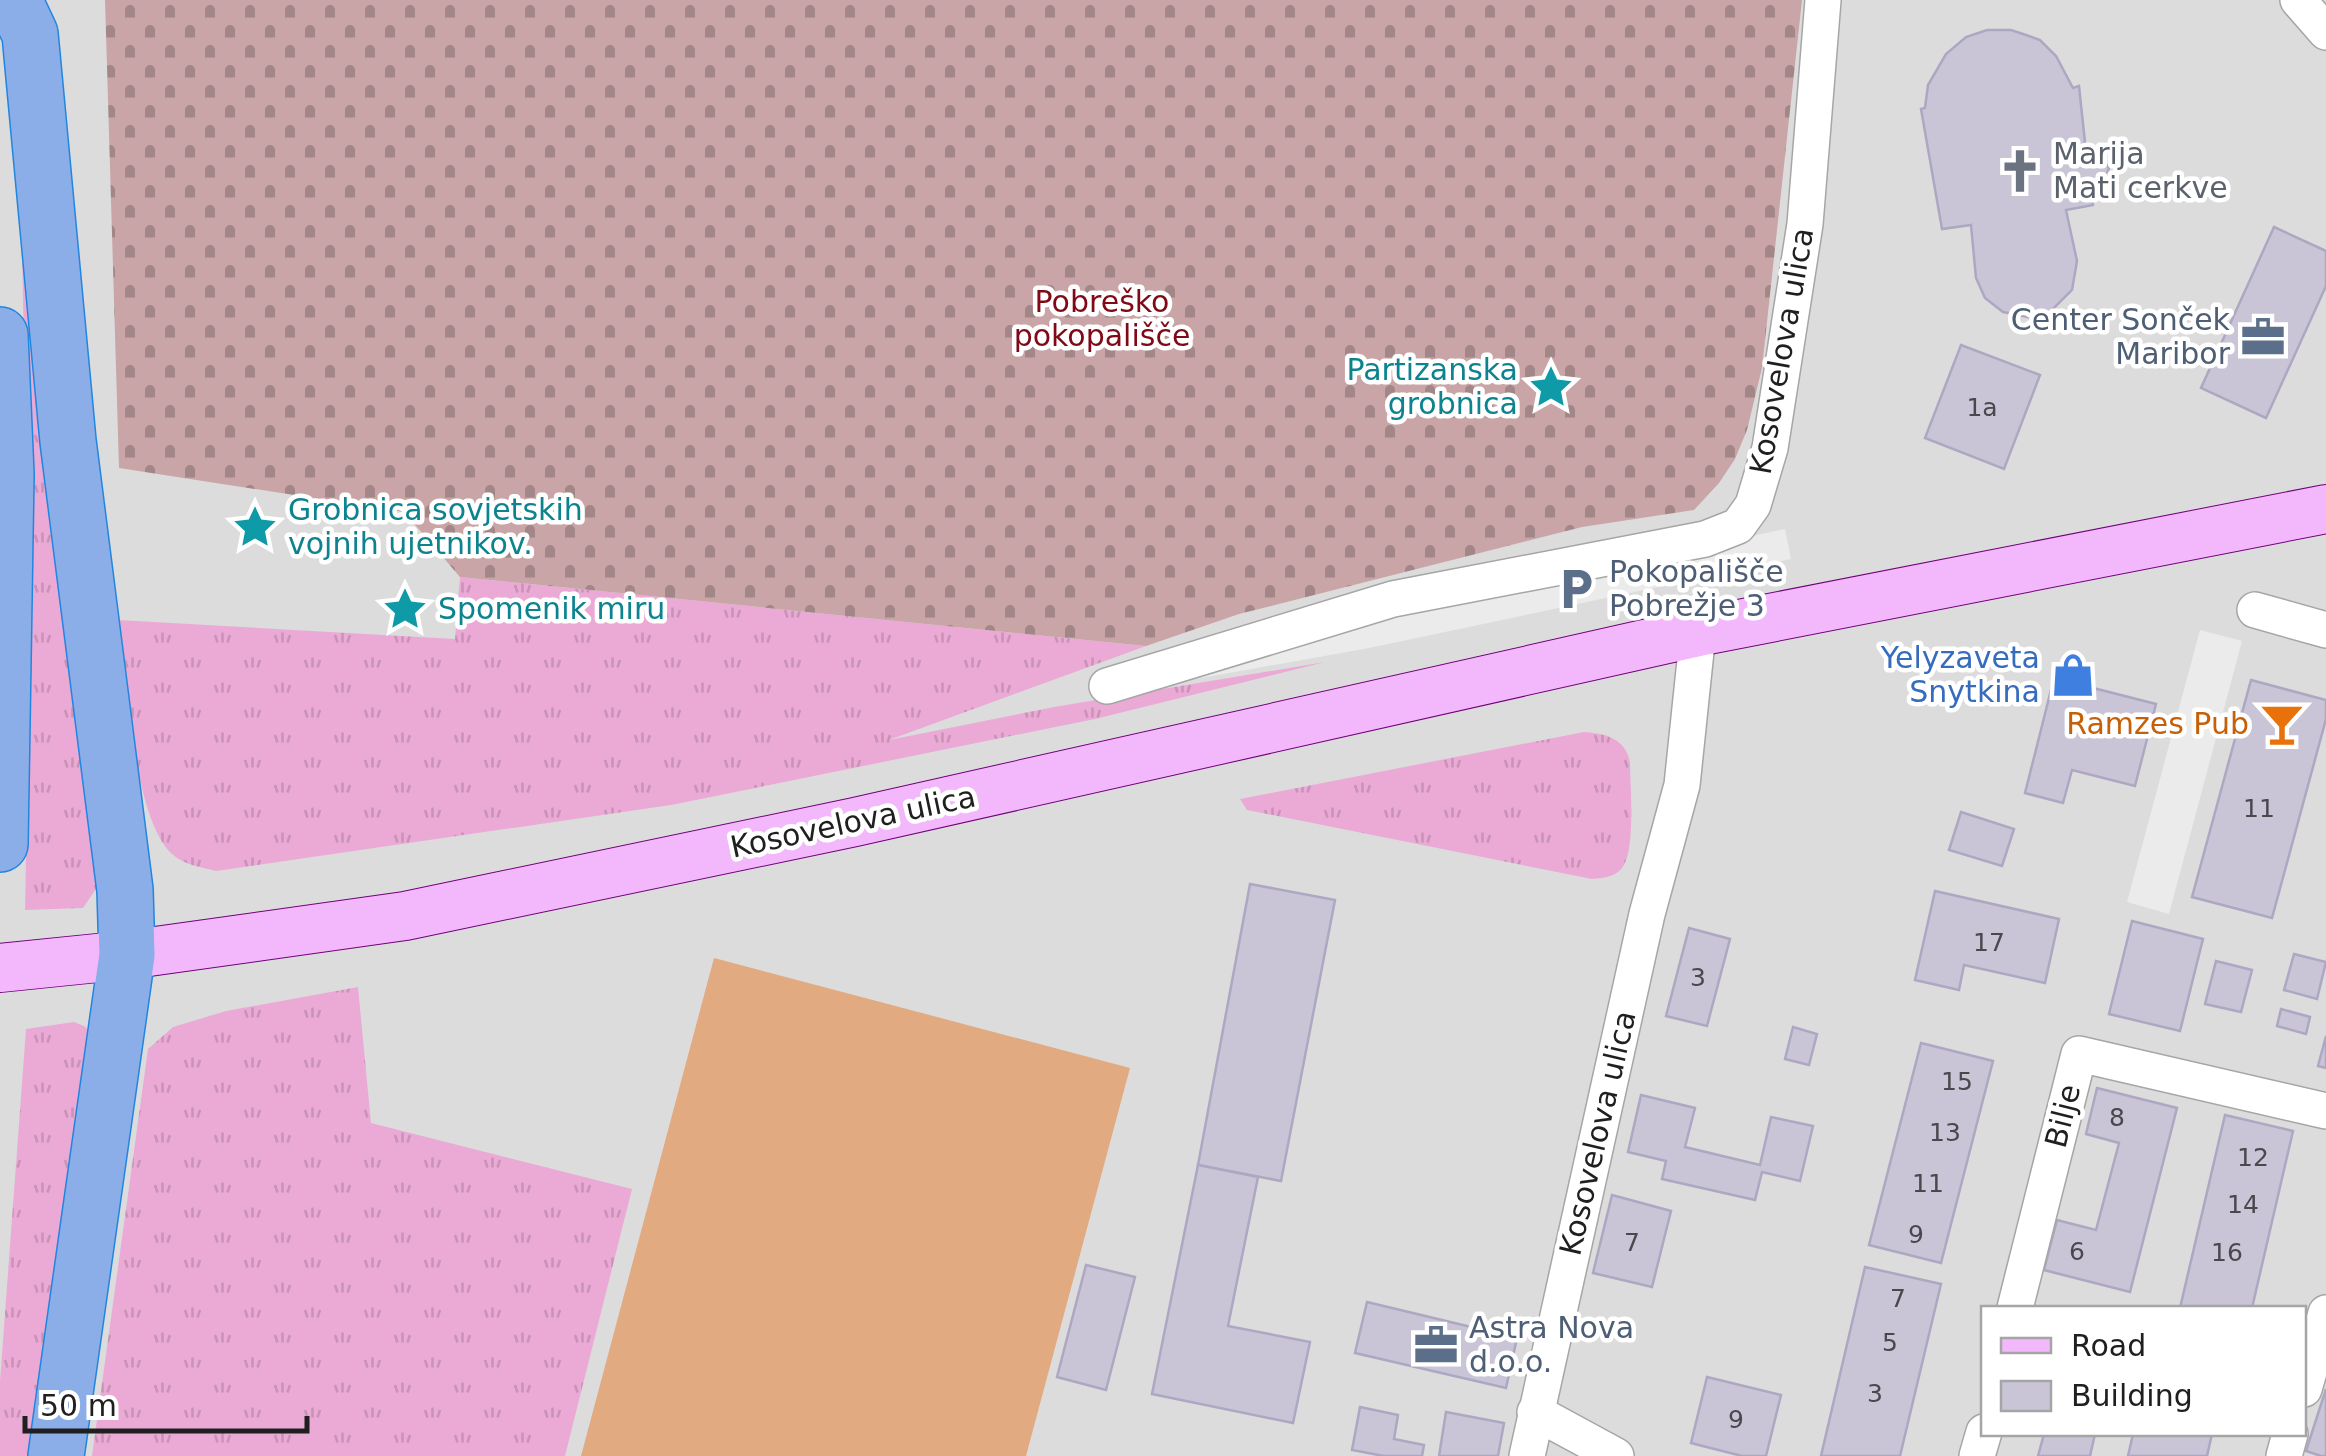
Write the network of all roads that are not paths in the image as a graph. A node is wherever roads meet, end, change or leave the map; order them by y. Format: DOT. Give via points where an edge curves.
graph roads {
  1 [pos="14,0"];
  2 [pos="1824,0"];
  3 [pos="2298,0"];
  4 [pos="2326,32"];
  5 [pos="0,335"];
  6 [pos="2326,509"];
  7 [pos="2255,610"];
  8 [pos="2326,630"];
  9 [pos="1698,632"];
  10 [pos="1107,686"];
  11 [pos="0,844"];
  12 [pos="102,957"];
  13 [pos="0,968"];
  14 [pos="2326,1112"];
  15 [pos="2016,1306"];
  16 [pos="2326,1313"];
  17 [pos="2306,1382"];
  18 [pos="1535,1412"];
  19 [pos="56,1456"];
  20 [pos="1528,1456"];
  21 [pos="1616,1456"];
  1 -- 12 [label="highway" via="30,34 68,441 125,890"];
  2 -- 10 [label="street, Kosovelova ulica" via="1805,224 1770,448 1753,505 1738,526 1705,539 1393,599"];
  3 -- 4 [label="street"];
  5 -- 11 [label="highway" via="6,474"];
  6 -- 9 [label="street, Kosovelova ulica"];
  7 -- 8 [label="street"];
  9 -- 12 [label="street, Kosovelova ulica" via="404,916"];
  9 -- 18 [label="street, Kosovelova ulica" via="1682,785"];
  12 -- 13 [label="street, Kosovelova ulica"];
  12 -- 19 [label="highway"];
  14 -- 15 [label="street, Bilje" via="2079,1054"];
  16 -- 17 [label="street"];
  18 -- 20 [label="street, Kosovelova ulica"];
  18 -- 21 [label="street"];
}
